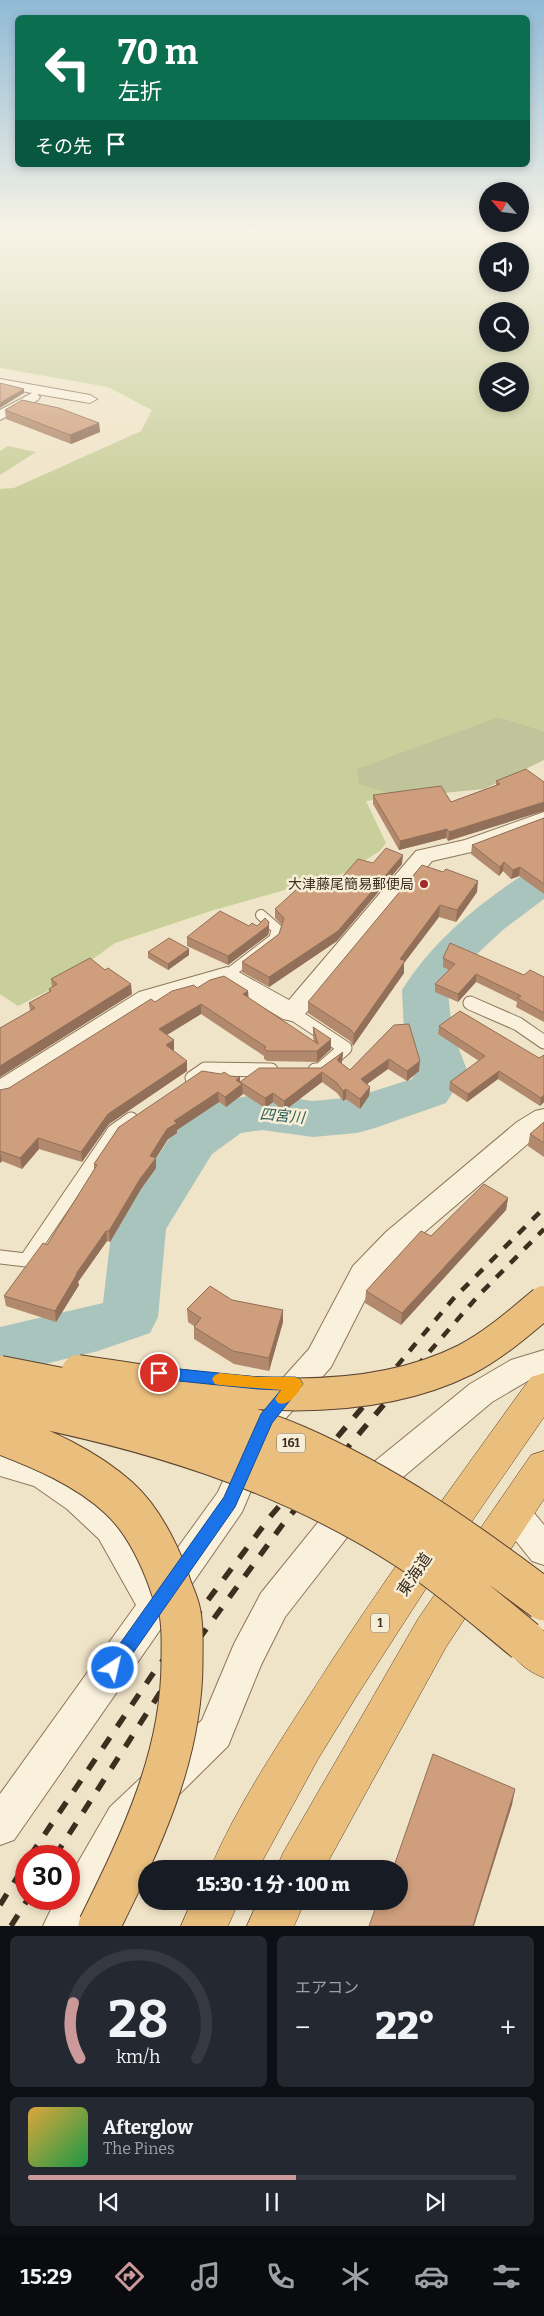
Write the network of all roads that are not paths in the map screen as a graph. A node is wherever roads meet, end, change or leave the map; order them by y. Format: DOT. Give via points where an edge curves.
graph roads {
  1 [pos="0,383"];
  2 [pos="42,391"];
  3 [pos="90,399"];
  4 [pos="0,416"];
  5 [pos="544,818"];
  6 [pos="261,915"];
  7 [pos="227,975"];
  8 [pos="470,1003"];
  9 [pos="292,1013"];
  10 [pos="544,1042"];
  11 [pos="282,1070"];
  12 [pos="301,1070"];
  13 [pos="182,1085"];
  14 [pos="0,1091"];
  15 [pos="144,1110"];
  16 [pos="544,1118"];
  17 [pos="0,1257"];
  18 [pos="544,1302"];
  19 [pos="0,1360"];
  20 [pos="544,1363"];
  21 [pos="0,1372"];
  22 [pos="295,1384"];
  23 [pos="544,1388"];
  24 [pos="0,1400"];
  25 [pos="0,1413"];
  26 [pos="0,1433"];
  27 [pos="0,1462"];
  28 [pos="544,1467"];
  29 [pos="512,1511"];
  30 [pos="544,1550"];
  31 [pos="544,1600"];
  32 [pos="155,1608"];
  33 [pos="535,1649"];
  34 [pos="0,1826"];
  35 [pos="238,1860"];
  36 [pos="304,1860"];
  37 [pos="212,1910"];
  38 [pos="278,1910"];
  39 [pos="62,1926"];
  40 [pos="99,1926"];
  41 [pos="204,1926"];
  42 [pos="270,1926"];
  1 -- 2 [label="street"];
  2 -- 3 [label="street"];
  2 -- 4 [label="street"];
  5 -- 9 [label="street" via="472,845 424,856"];
  6 -- 7 [label="lane" via="277,929 274,940"];
  7 -- 9 [label="street"];
  7 -- 14 [label="street" via="148,998"];
  8 -- 10 [label="lane" via="518,1024"];
  9 -- 12 [label="lane" via="345,1048 320,1070"];
  11 -- 13 [label="lane" via="205,1069"];
  15 -- 17 [label="lane" via="114,1131 26,1260"];
  16 -- 22 [label="street" via="526,1129 396,1240 363,1274 320,1358"];
  18 -- 19 [label="highway, bridge" via="492,1343 455,1365 426,1375 357,1390 268,1394 153,1382"];
  20 -- 39 [label="street" via="522,1369 481,1393 365,1489 273,1605 247,1656 215,1733 124,1821"];
  21 -- 31 [label="highway, 161, bridge" via="207,1416 297,1445 346,1467 417,1508"];
  22 -- 25 [label="street" via="139,1371 91,1376 53,1388"];
  22 -- 32 [label="street" via="266,1419 230,1502"];
  23 -- 35 [label="highway, 東海道 / 1" via="365,1646"];
  24 -- 33 [label="highway, bridge" via="155,1435 287,1483 407,1549 454,1582"];
  26 -- 40 [label="highway, bridge" via="75,1467 119,1498 158,1551 180,1614 184,1668 181,1711 168,1763 142,1838"];
  27 -- 32 [label="street" via="44,1475 79,1499 111,1528 142,1579"];
  28 -- 29 [label="highway"];
  29 -- 30 [label="street"];
  29 -- 36 [label="highway" via="432,1633"];
  32 -- 34 [label="street"];
  37 -- 41 [label="highway"];
  38 -- 42 [label="highway"];
}
